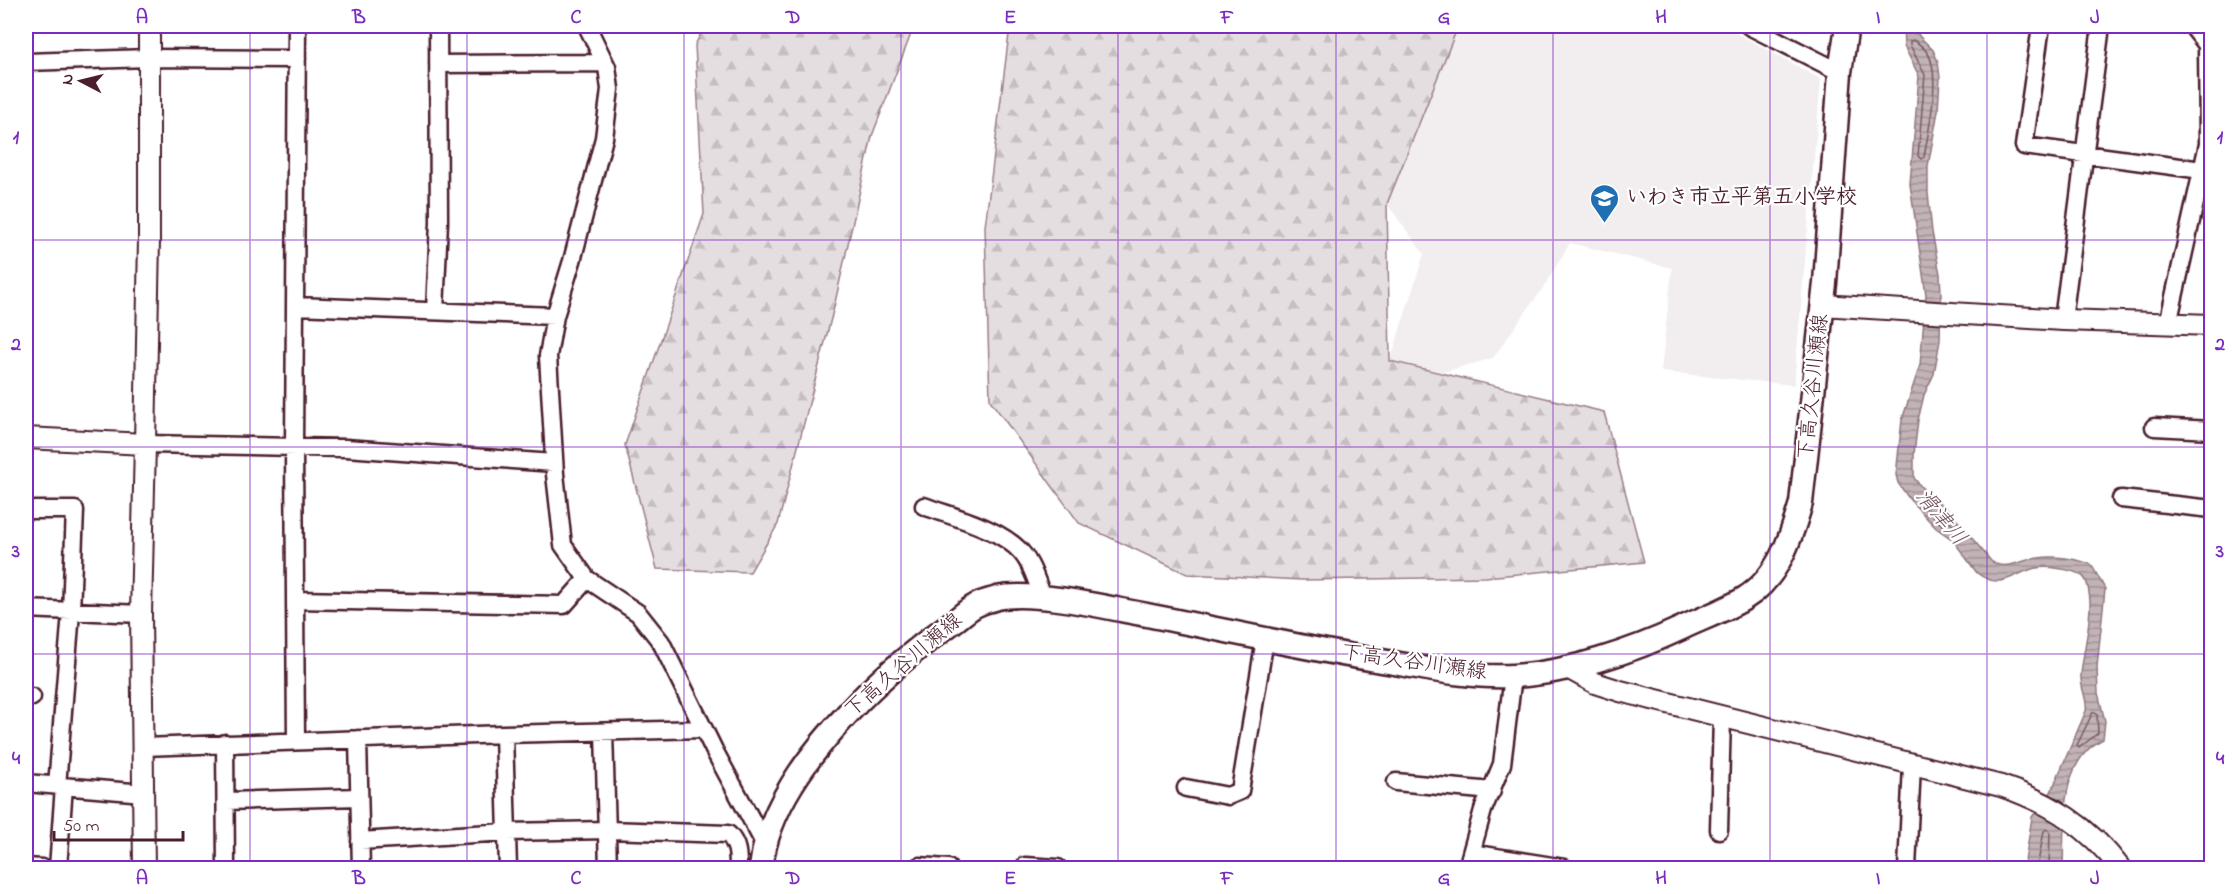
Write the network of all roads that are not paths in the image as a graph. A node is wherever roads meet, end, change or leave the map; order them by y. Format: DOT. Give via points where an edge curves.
graph roads {
  1 [pos="149,26"];
  2 [pos="297,26"];
  3 [pos="438,26"];
  4 [pos="587,26"];
  5 [pos="1749,26"];
  6 [pos="1847,26"];
  7 [pos="2041,26"];
  8 [pos="2101,26"];
  9 [pos="2192,26"];
  10 [pos="2209,46"];
  11 [pos="149,57"];
  12 [pos="297,59"];
  13 [pos="26,62"];
  14 [pos="605,63"];
  15 [pos="438,64"];
  16 [pos="1840,72"];
  17 [pos="2084,154"];
  18 [pos="2202,170"];
  19 [pos="1822,305"];
  20 [pos="296,306"];
  21 [pos="435,311"];
  22 [pos="555,316"];
  23 [pos="2063,320"];
  24 [pos="2168,324"];
  25 [pos="2211,325"];
  26 [pos="2154,427"];
  27 [pos="2211,430"];
  28 [pos="26,438"];
  29 [pos="145,444"];
  30 [pos="294,447"];
  31 [pos="554,463"];
  32 [pos="2121,500"];
  33 [pos="924,506"];
  34 [pos="2211,509"];
  35 [pos="26,510"];
  36 [pos="587,579"];
  37 [pos="1042,598"];
  38 [pos="294,600"];
  39 [pos="26,609"];
  40 [pos="71,612"];
  41 [pos="141,614"];
  42 [pos="1265,639"];
  43 [pos="1566,668"];
  44 [pos="1513,676"];
  45 [pos="1722,717"];
  46 [pos="704,729"];
  47 [pos="604,732"];
  48 [pos="504,734"];
  49 [pos="358,739"];
  50 [pos="296,741"];
  51 [pos="225,743"];
  52 [pos="143,747"];
  53 [pos="1912,765"];
  54 [pos="1396,782"];
  55 [pos="26,783"];
  56 [pos="60,786"];
  57 [pos="1186,788"];
  58 [pos="1492,791"];
  59 [pos="144,793"];
  60 [pos="359,797"];
  61 [pos="226,801"];
  62 [pos="1719,830"];
  63 [pos="608,831"];
  64 [pos="507,832"];
  65 [pos="360,841"];
  66 [pos="764,843"];
  67 [pos="1469,861"];
  68 [pos="919,866"];
  69 [pos="26,867"];
  70 [pos="42,868"];
  71 [pos="58,868"];
  72 [pos="144,868"];
  73 [pos="226,868"];
  74 [pos="361,868"];
  75 [pos="508,868"];
  76 [pos="608,868"];
  77 [pos="738,868"];
  78 [pos="761,868"];
  79 [pos="948,868"];
  80 [pos="1025,868"];
  81 [pos="1058,868"];
  82 [pos="1566,868"];
  83 [pos="1907,868"];
  84 [pos="2120,868"];
  1 -- 11 [label="street"];
  2 -- 12 [label="street"];
  3 -- 15 [label="street"];
  4 -- 14 [label="street"];
  5 -- 16 [label="street"];
  6 -- 16 [label="main road, 下高久谷川瀬線"];
  7 -- 17 [label="street" via="2024,146"];
  8 -- 17 [label="street"];
  9 -- 10 [label="street"];
  10 -- 18 [label="street" via="2208,144"];
  11 -- 12 [label="street"];
  11 -- 13 [label="street"];
  11 -- 29 [label="street"];
  12 -- 20 [label="street"];
  14 -- 15 [label="street"];
  14 -- 22 [label="street" via="610,89 604,138"];
  15 -- 21 [label="street"];
  16 -- 19 [label="main road, 下高久谷川瀬線"];
  17 -- 18 [label="street"];
  17 -- 23 [label="street"];
  18 -- 24 [label="street"];
  19 -- 23 [label="street"];
  19 -- 43 [label="main road, 下高久谷川瀬線" via="1801,503 1778,564 1764,584 1745,598 1669,634"];
  20 -- 21 [label="street"];
  20 -- 30 [label="street"];
  21 -- 22 [label="street"];
  22 -- 31 [label="street" via="548,356"];
  23 -- 24 [label="street"];
  24 -- 25 [label="street"];
  26 -- 27 [label="street"];
  28 -- 29 [label="street"];
  29 -- 30 [label="street"];
  29 -- 41 [label="street"];
  30 -- 31 [label="street"];
  30 -- 38 [label="street"];
  31 -- 36 [label="street" via="563,545"];
  32 -- 34 [label="street"];
  33 -- 37 [label="street" via="982,528 1021,552"];
  35 -- 40 [label="street" via="75,510"];
  36 -- 38 [label="street" via="564,605"];
  36 -- 46 [label="street" via="638,614 661,642"];
  37 -- 42 [label="main road, 下高久谷川瀬線"];
  37 -- 66 [label="main road, 下高久谷川瀬線" via="1000,597 978,604 860,700 798,776"];
  38 -- 50 [label="street"];
  39 -- 40 [label="street"];
  40 -- 41 [label="street"];
  40 -- 56 [label="street"];
  41 -- 52 [label="street"];
  42 -- 44 [label="main road, 下高久谷川瀬線" via="1449,672"];
  42 -- 57 [label="street" via="1240,791 1228,796"];
  43 -- 44 [label="main road, 下高久谷川瀬線"];
  43 -- 45 [label="street" via="1620,691"];
  44 -- 58 [label="street" via="1502,764"];
  45 -- 53 [label="street"];
  45 -- 62 [label="street"];
  46 -- 47 [label="street"];
  46 -- 66 [label="street"];
  47 -- 48 [label="street"];
  47 -- 63 [label="street"];
  48 -- 49 [label="street"];
  48 -- 64 [label="street"];
  49 -- 50 [label="street"];
  49 -- 60 [label="street"];
  50 -- 51 [label="street"];
  51 -- 52 [label="street"];
  51 -- 61 [label="street"];
  52 -- 59 [label="street"];
  53 -- 83 [label="street"];
  53 -- 84 [label="street" via="2035,797 2067,816"];
  54 -- 58 [label="street"];
  55 -- 56 [label="street"];
  56 -- 59 [label="street"];
  56 -- 71 [label="street"];
  58 -- 67 [label="street"];
  59 -- 72 [label="street"];
  60 -- 61 [label="street"];
  60 -- 65 [label="street"];
  61 -- 73 [label="street"];
  63 -- 64 [label="street"];
  63 -- 76 [label="street"];
  63 -- 77 [label="street" via="728,834 738,852"];
  64 -- 65 [label="street"];
  64 -- 75 [label="street"];
  65 -- 74 [label="street"];
  66 -- 78 [label="main road, 下高久谷川瀬線"];
  67 -- 82 [label="street"];
  68 -- 79 [label="street"];
  69 -- 70 [label="street"];
  80 -- 81 [label="street"];
}
